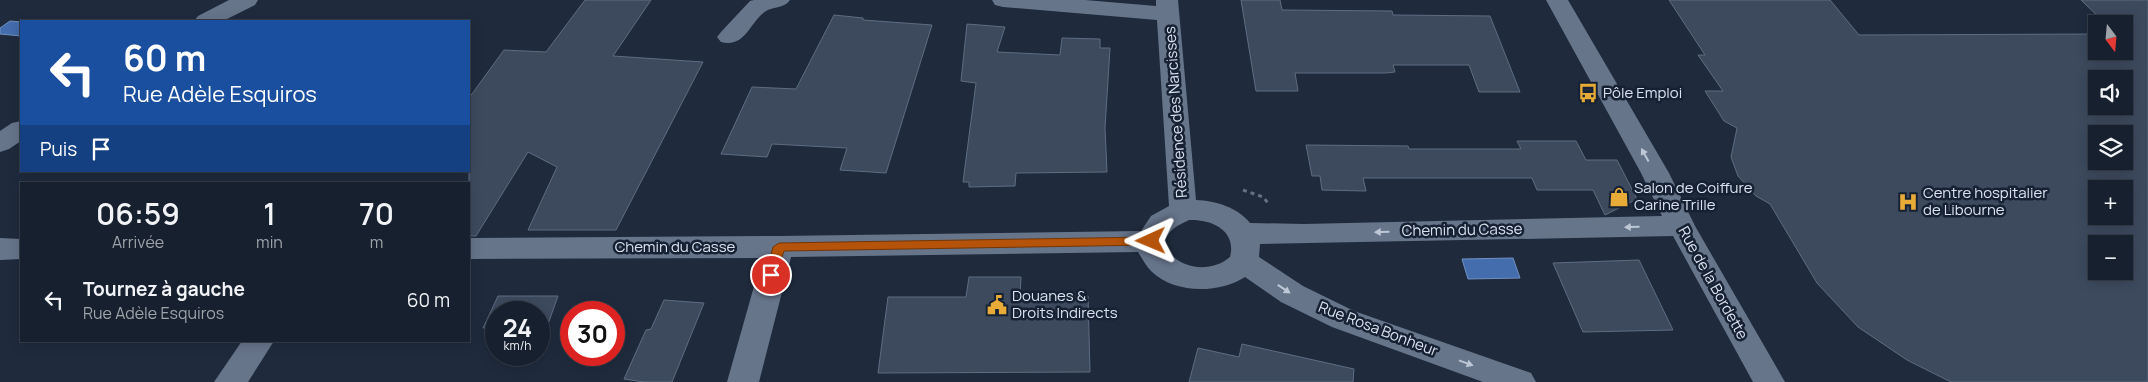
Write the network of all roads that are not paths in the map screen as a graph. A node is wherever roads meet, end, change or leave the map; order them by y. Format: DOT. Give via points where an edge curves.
graph roads {
  1 [pos="247,0"];
  2 [pos="779,0"];
  3 [pos="1003,0"];
  4 [pos="1557,0"];
  5 [pos="1168,7"];
  6 [pos="208,20"];
  7 [pos="729,37"];
  8 [pos="20,131"];
  9 [pos="0,143"];
  10 [pos="1183,210"];
  11 [pos="1680,226"];
  12 [pos="1151,241"];
  13 [pos="779,247"];
  14 [pos="1243,247"];
  15 [pos="0,249"];
  16 [pos="20,249"];
  17 [pos="470,249"];
  18 [pos="259,342"];
  19 [pos="230,382"];
  20 [pos="743,382"];
  21 [pos="1520,382"];
  22 [pos="1768,382"];
  1 -- 6 [label="street"];
  2 -- 7 [label="street" via="758,6"];
  3 -- 5 [label="street, Résidence des Narcisses"];
  11 -- 4 [label="street, Rue de la Bordette, one-way" via="1655,173"];
  5 -- 10 [label="street, Résidence des Narcisses"];
  8 -- 9 [label="street"];
  10 -- 12 [label="street" via="1158,224"];
  10 -- 14 [label="street" via="1207,211 1235,223"];
  11 -- 14 [label="street, Chemin du Casse, one-way" via="1292,234"];
  11 -- 22 [label="street, Rue de la Bordette"];
  12 -- 13 [label="street, Chemin du Casse"];
  12 -- 14 [label="street" via="1153,253 1161,264 1188,278 1205,280 1234,271"];
  13 -- 17 [label="street, Chemin du Casse"];
  13 -- 20 [label="street"];
  14 -- 21 [label="street, Rue Rosa Bonheur, one-way" via="1292,294 1343,319"];
  15 -- 16 [label="street"];
  18 -- 19 [label="street"];
}
